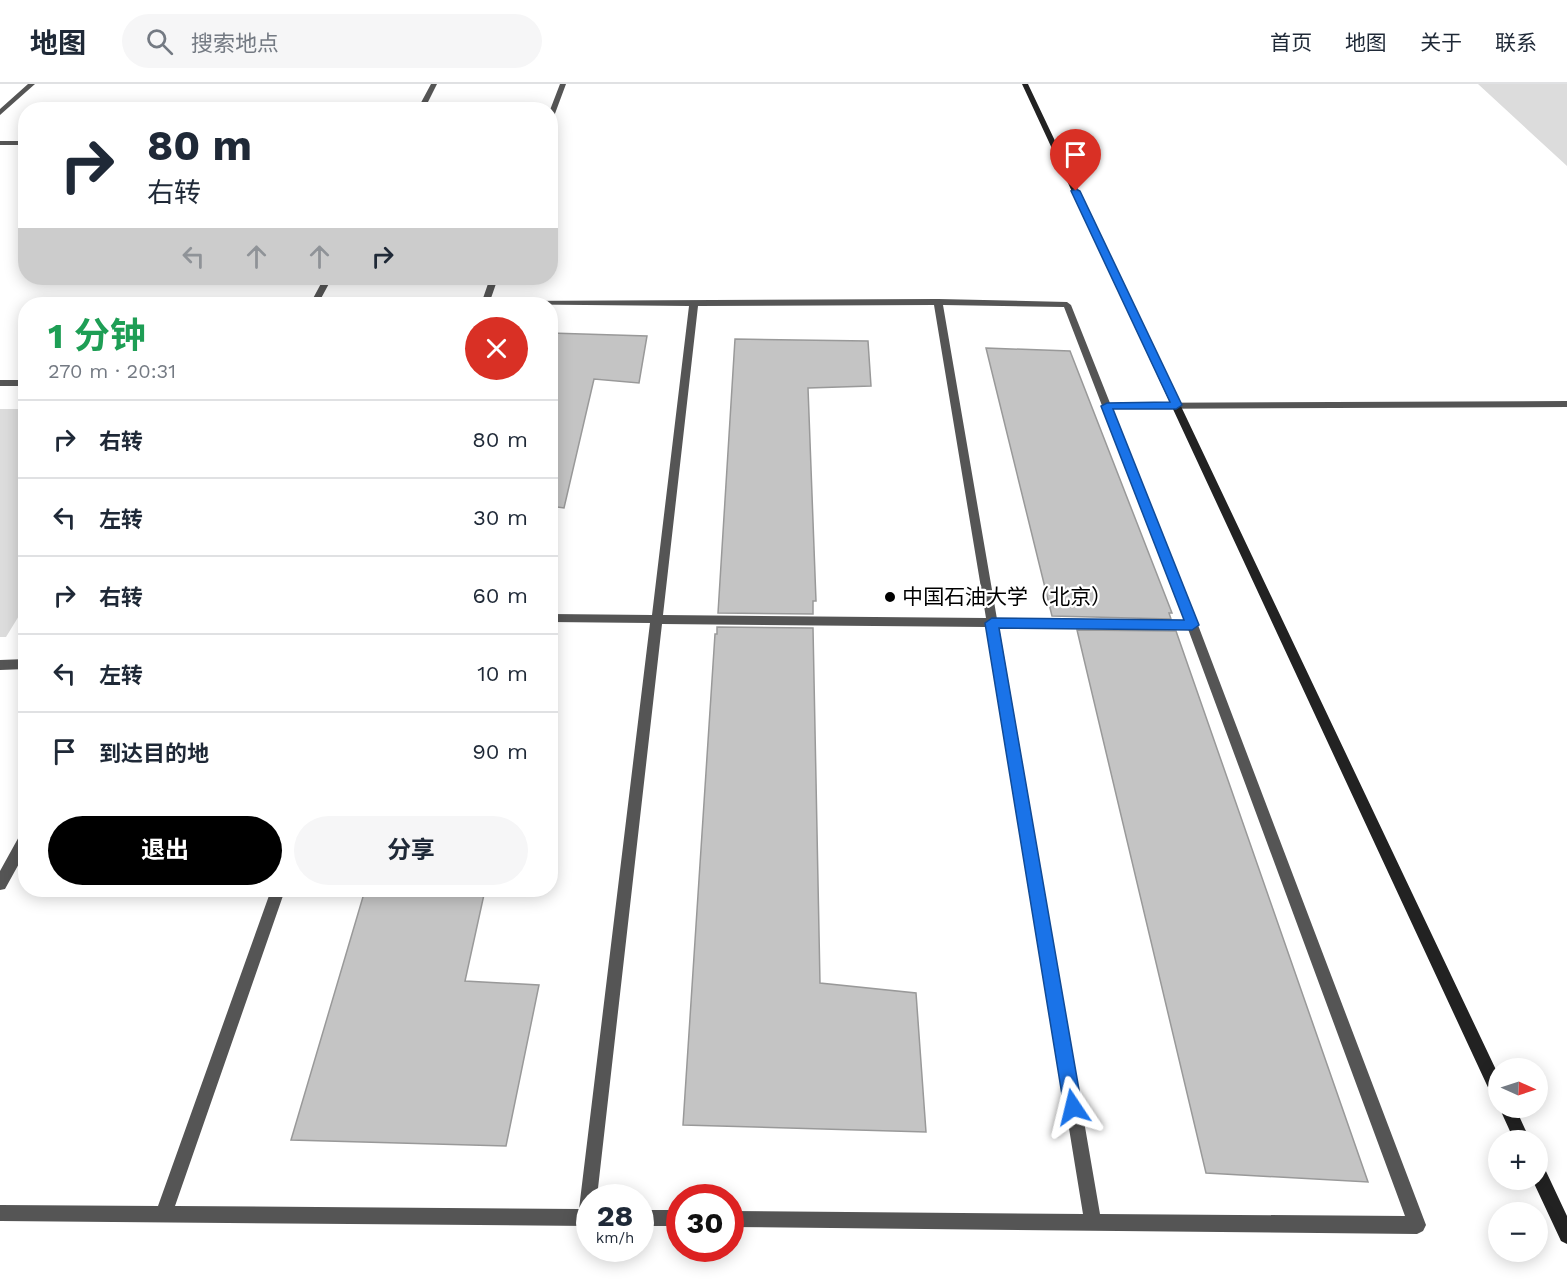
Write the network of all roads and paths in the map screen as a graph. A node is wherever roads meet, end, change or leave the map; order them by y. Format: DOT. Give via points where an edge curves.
graph roads {
  1 [pos="32,84"];
  2 [pos="434,84"];
  3 [pos="563,84"];
  4 [pos="1025,84"];
  5 [pos="424,102"];
  6 [pos="556,102"];
  7 [pos="0,113"];
  8 [pos="0,143"];
  9 [pos="18,143"];
  10 [pos="938,302"];
  11 [pos="694,303"];
  12 [pos="558,304"];
  13 [pos="0,383"];
  14 [pos="18,383"];
  15 [pos="1567,404"];
  16 [pos="1176,405"];
  17 [pos="1107,406"];
  18 [pos="558,618"];
  19 [pos="657,619"];
  20 [pos="992,623"];
  21 [pos="1192,625"];
  22 [pos="18,664"];
  23 [pos="0,665"];
  24 [pos="18,851"];
  25 [pos="0,884"];
  26 [pos="276,897"];
  27 [pos="1488,1069"];
  28 [pos="592,1184"];
  29 [pos="1546,1190"];
  30 [pos="0,1213"];
  31 [pos="163,1215"];
  32 [pos="576,1218"];
  33 [pos="744,1219"];
  34 [pos="1093,1222"];
  35 [pos="1567,1235"];
  1 -- 7 [label="street"];
  2 -- 5 [label="street"];
  3 -- 6 [label="street"];
  4 -- 16 [label="street"];
  8 -- 9 [label="street"];
  10 -- 11 [label="street"];
  10 -- 17 [label="street" via="1067,305"];
  10 -- 20 [label="street"];
  11 -- 12 [label="street"];
  11 -- 19 [label="street"];
  13 -- 14 [label="street"];
  15 -- 16 [label="street"];
  16 -- 17 [label="street"];
  16 -- 27 [label="street"];
  17 -- 21 [label="street"];
  18 -- 19 [label="street"];
  19 -- 20 [label="street"];
  19 -- 28 [label="street"];
  20 -- 21 [label="street"];
  20 -- 34 [label="street"];
  21 -- 34 [label="street" via="1417,1225"];
  22 -- 23 [label="street"];
  24 -- 25 [label="street"];
  26 -- 31 [label="street"];
  29 -- 35 [label="street"];
  30 -- 31 [label="street"];
  31 -- 32 [label="street"];
  33 -- 34 [label="street"];
}
